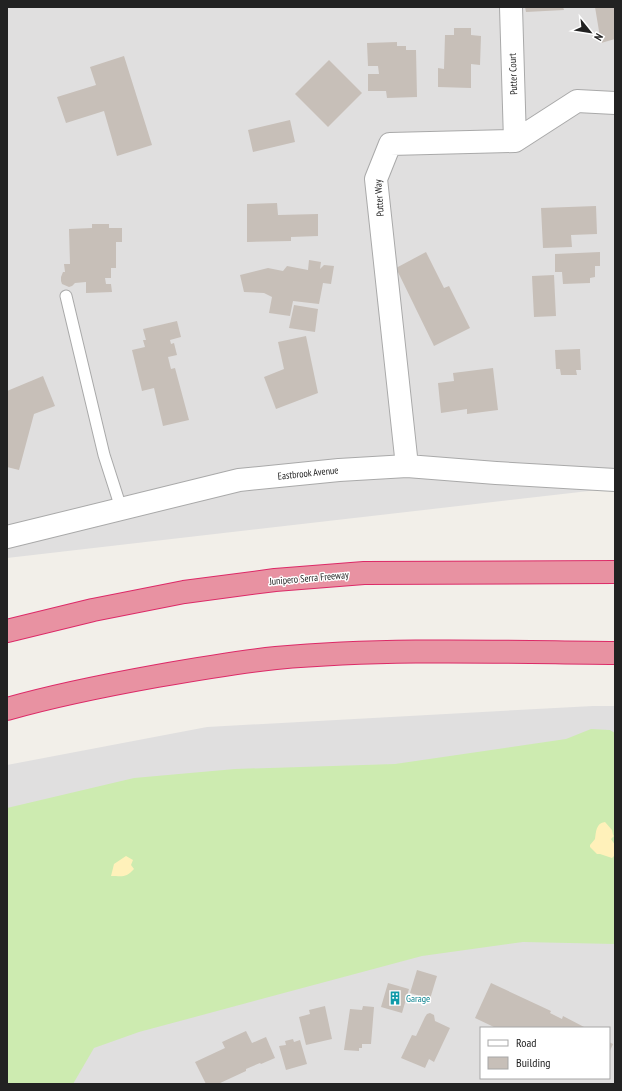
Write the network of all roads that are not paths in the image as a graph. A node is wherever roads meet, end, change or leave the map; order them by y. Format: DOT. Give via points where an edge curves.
graph roads {
  1 [pos="511,7"];
  2 [pos="615,103"];
  3 [pos="515,141"];
  4 [pos="66,296"];
  5 [pos="408,466"];
  6 [pos="615,480"];
  7 [pos="121,508"];
  8 [pos="7,536"];
  9 [pos="615,572"];
  10 [pos="7,631"];
  11 [pos="615,653"];
  12 [pos="7,709"];
  1 -- 3 [label="street, Putter Court"];
  2 -- 3 [label="street" via="577,101"];
  3 -- 5 [label="street, Putter Way" via="390,144 376,179"];
  4 -- 7 [label="lane" via="104,455"];
  5 -- 6 [label="street, Eastbrook Avenue"];
  5 -- 7 [label="street, Eastbrook Avenue" via="239,480"];
  7 -- 8 [label="street, Eastbrook Avenue"];
  9 -- 10 [label="highway, Junipero Serra Freeway" via="364,574 275,580 184,592"];
  11 -- 12 [label="highway" via="452,651 276,658 194,669"];
}
